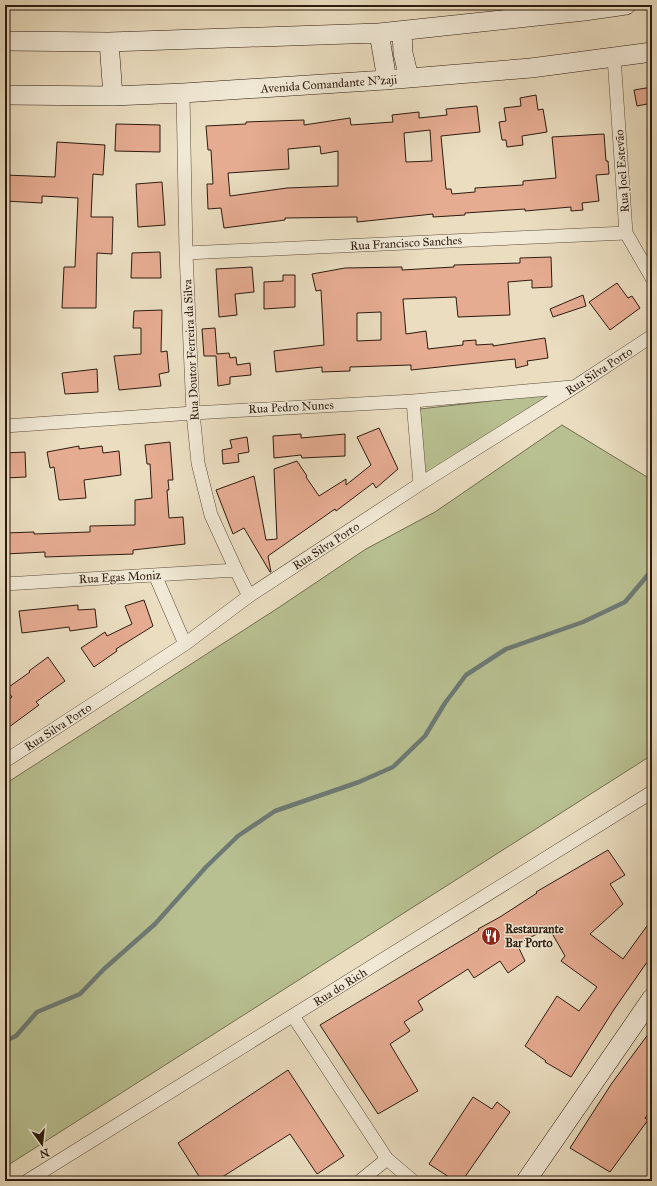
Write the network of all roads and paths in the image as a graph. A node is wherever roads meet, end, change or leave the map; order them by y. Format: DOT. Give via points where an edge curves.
graph roads {
  1 [pos="626,5"];
  2 [pos="402,31"];
  3 [pos="378,33"];
  4 [pos="5,41"];
  5 [pos="109,42"];
  6 [pos="652,52"];
  7 [pos="614,57"];
  8 [pos="409,78"];
  9 [pos="385,80"];
  10 [pos="182,93"];
  11 [pos="5,95"];
  12 [pos="113,96"];
  13 [pos="626,233"];
  14 [pos="186,253"];
  15 [pos="652,278"];
  16 [pos="652,336"];
  17 [pos="576,386"];
  18 [pos="413,401"];
  19 [pos="192,413"];
  20 [pos="5,426"];
  21 [pos="420,484"];
  22 [pos="236,570"];
  23 [pos="155,575"];
  24 [pos="5,584"];
  25 [pos="249,596"];
  26 [pos="185,644"];
  27 [pos="5,761"];
  28 [pos="650,798"];
  29 [pos="652,998"];
  30 [pos="293,1016"];
  31 [pos="387,1159"];
  32 [pos="27,1181"];
  33 [pos="360,1181"];
  34 [pos="413,1181"];
  35 [pos="526,1181"];
  1 -- 2 [label="street"];
  2 -- 3 [label="street"];
  2 -- 8 [label="street" via="404,60"];
  3 -- 5 [label="street"];
  3 -- 9 [label="street"];
  4 -- 5 [label="street"];
  5 -- 12 [label="street"];
  6 -- 7 [label="street, Avenida Comandante N'zaji"];
  7 -- 8 [label="street, Avenida Comandante N'zaji" via="531,68"];
  7 -- 13 [label="street, Rua Joel Estevão"];
  8 -- 9 [label="street, Avenida Comandante N'zaji"];
  9 -- 10 [label="street, Avenida Comandante N'zaji"];
  10 -- 12 [label="street, Avenida Comandante N'zaji"];
  10 -- 14 [label="street, Rua Doutor Ferreira da Silva"];
  11 -- 12 [label="street, Avenida Comandante N'zaji"];
  13 -- 14 [label="street, Rua Francisco Sanches"];
  13 -- 15 [label="street, Rua Joel Estevão"];
  14 -- 19 [label="street, Rua Doutor Ferreira da Silva"];
  16 -- 17 [label="street, Rua Silva Porto"];
  17 -- 18 [label="street, Rua Pedro Nunes"];
  17 -- 21 [label="street, Rua Silva Porto"];
  18 -- 19 [label="street, Rua Pedro Nunes"];
  18 -- 21 [label="street"];
  19 -- 20 [label="street, Rua Pedro Nunes"];
  19 -- 22 [label="street, Rua Doutor Ferreira da Silva" via="198,463 210,515"];
  21 -- 25 [label="street, Rua Silva Porto"];
  22 -- 23 [label="street, Rua Egas Moniz"];
  22 -- 25 [label="street, Rua Doutor Ferreira da Silva"];
  23 -- 24 [label="street, Rua Egas Moniz"];
  23 -- 26 [label="street"];
  25 -- 26 [label="street, Rua Silva Porto"];
  26 -- 27 [label="street, Rua Silva Porto"];
  28 -- 30 [label="street, Rua do Rich"];
  29 -- 35 [label="street"];
  30 -- 31 [label="street"];
  30 -- 32 [label="street, Rua do Rich"];
  31 -- 33 [label="street"];
  31 -- 34 [label="street"];
}
